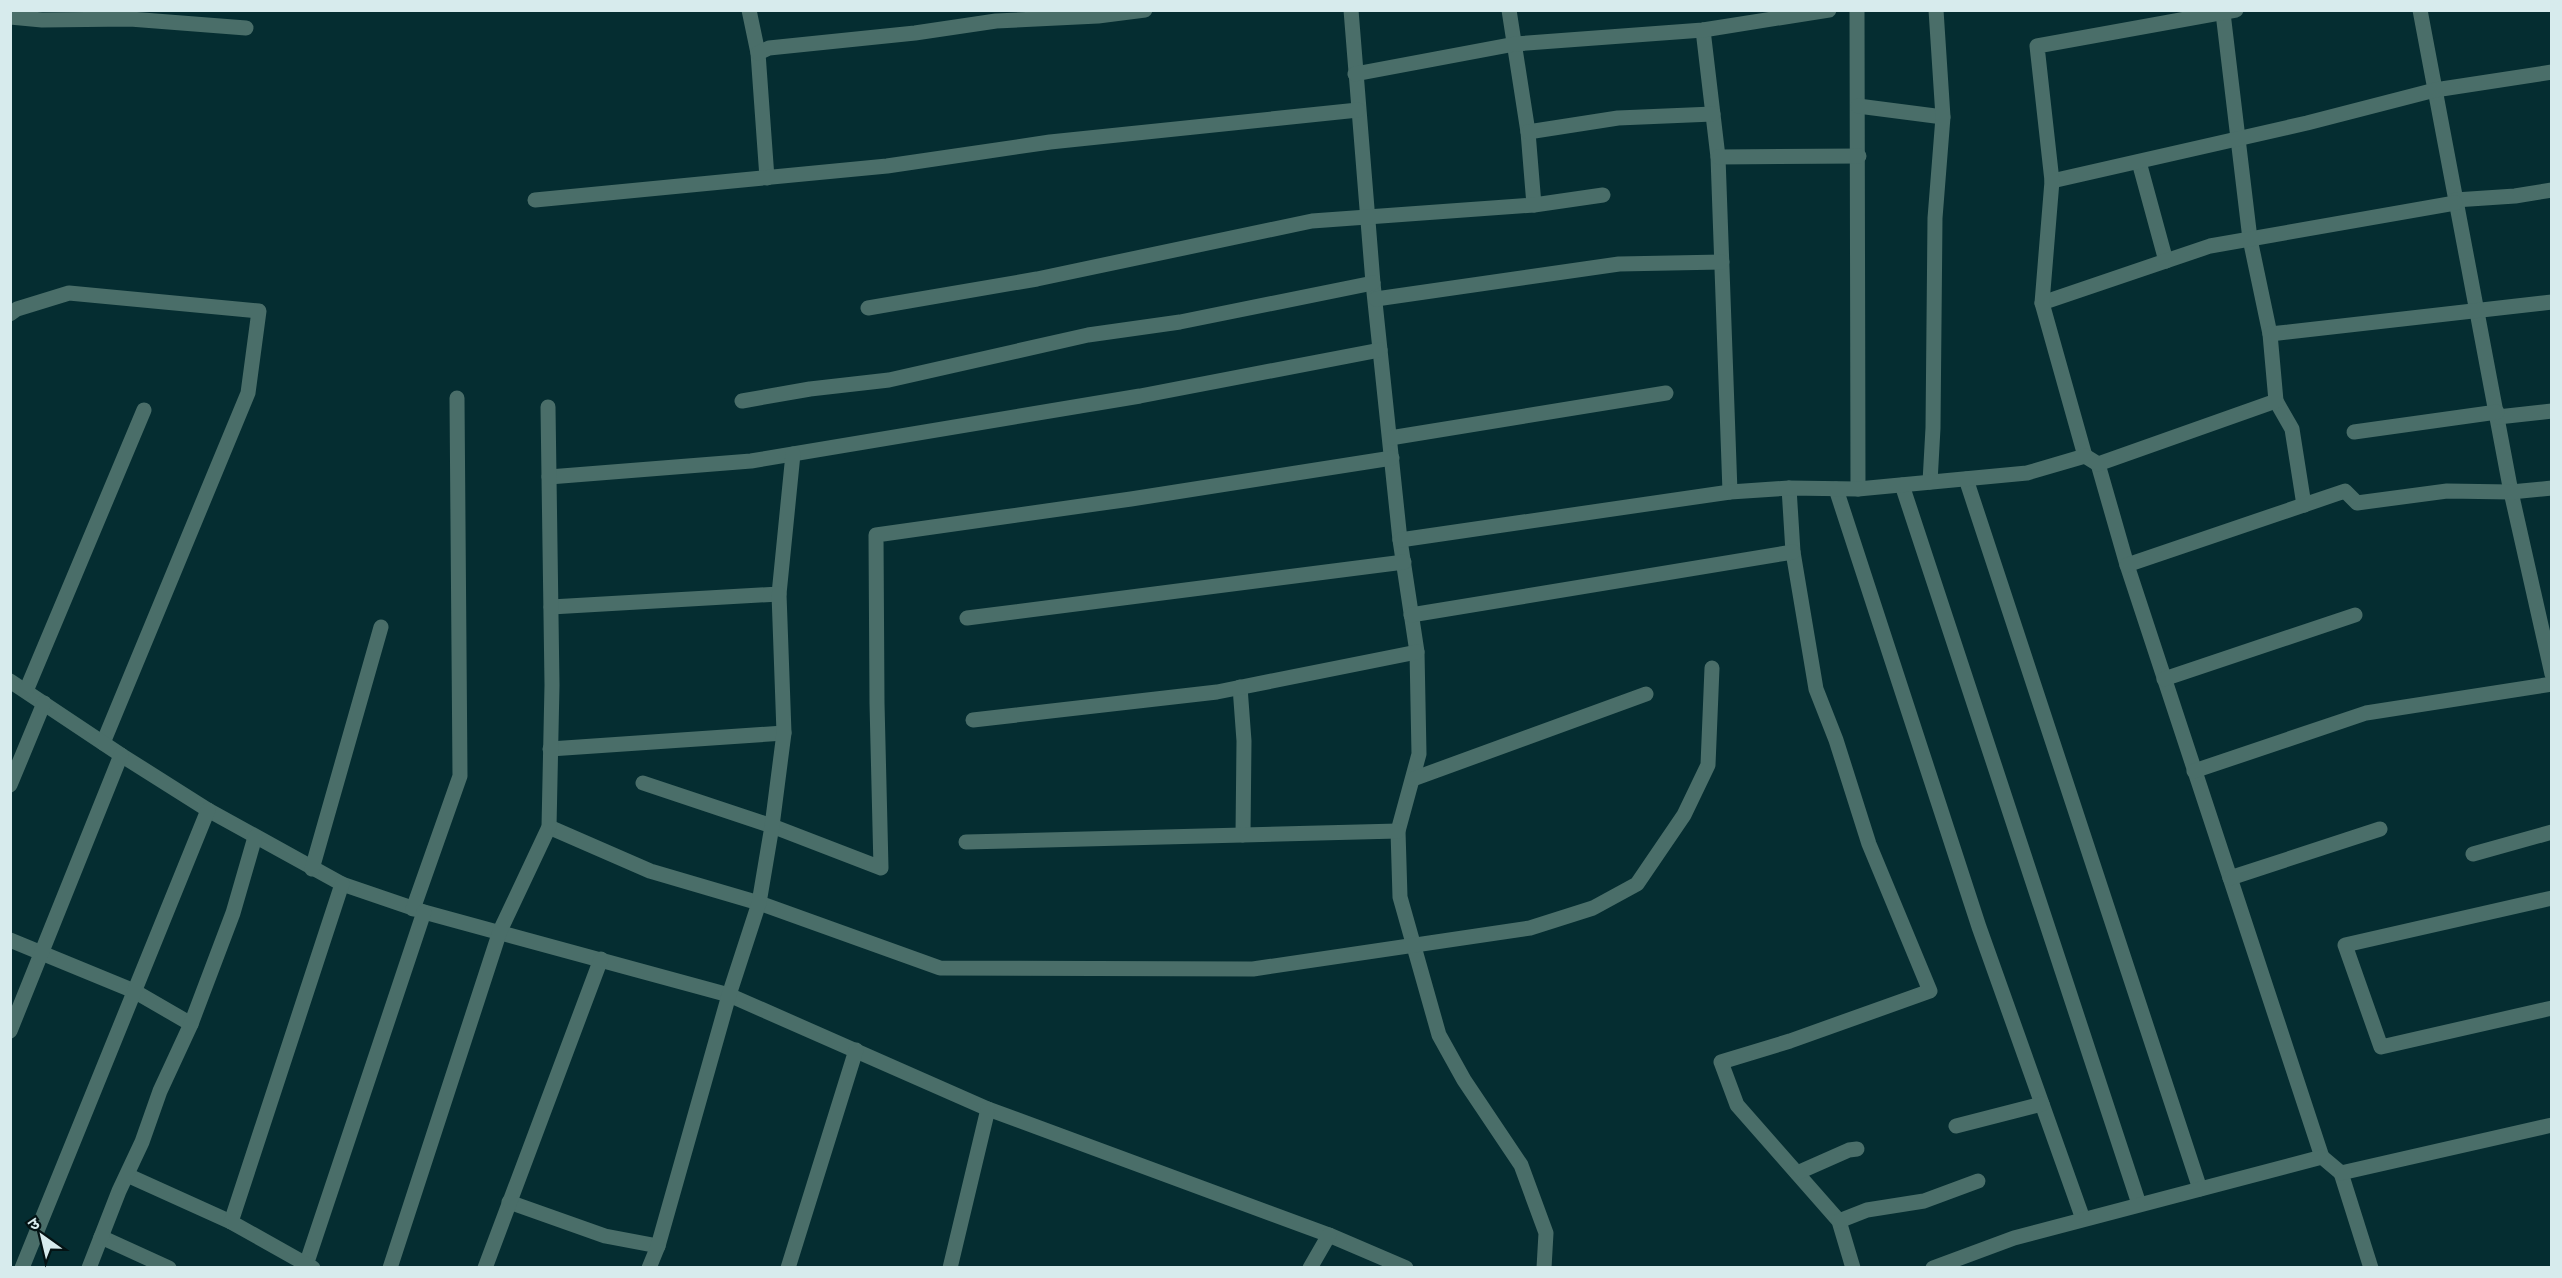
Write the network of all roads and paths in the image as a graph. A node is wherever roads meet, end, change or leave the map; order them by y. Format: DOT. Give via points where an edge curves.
graph roads {
  1 [pos="749,10"];
  2 [pos="1145,10"];
  3 [pos="1351,10"];
  4 [pos="1509,10"];
  5 [pos="1829,10"];
  6 [pos="1857,10"];
  7 [pos="1936,10"];
  8 [pos="2420,10"];
  9 [pos="2229,12"];
  10 [pos="10,17"];
  11 [pos="246,28"];
  12 [pos="1703,30"];
  13 [pos="1515,44"];
  14 [pos="758,53"];
  15 [pos="2552,72"];
  16 [pos="1355,74"];
  17 [pos="2434,90"];
  18 [pos="1858,106"];
  19 [pos="1358,110"];
  20 [pos="1713,114"];
  21 [pos="1943,117"];
  22 [pos="1528,132"];
  23 [pos="2238,139"];
  24 [pos="1859,156"];
  25 [pos="1718,157"];
  26 [pos="2139,162"];
  27 [pos="766,178"];
  28 [pos="2052,181"];
  29 [pos="2552,190"];
  30 [pos="1603,195"];
  31 [pos="535,200"];
  32 [pos="2455,202"];
  33 [pos="1534,206"];
  34 [pos="1367,219"];
  35 [pos="2250,239"];
  36 [pos="2166,261"];
  37 [pos="1722,262"];
  38 [pos="1373,283"];
  39 [pos="1376,299"];
  40 [pos="2552,302"];
  41 [pos="2042,303"];
  42 [pos="868,308"];
  43 [pos="2478,309"];
  44 [pos="10,314"];
  45 [pos="2270,334"];
  46 [pos="1380,350"];
  47 [pos="1666,393"];
  48 [pos="457,398"];
  49 [pos="742,401"];
  50 [pos="2276,401"];
  51 [pos="548,407"];
  52 [pos="144,410"];
  53 [pos="2552,411"];
  54 [pos="2497,415"];
  55 [pos="2354,432"];
  56 [pos="1390,438"];
  57 [pos="793,454"];
  58 [pos="1392,458"];
  59 [pos="2091,460"];
  60 [pos="549,477"];
  61 [pos="1966,479"];
  62 [pos="1930,482"];
  63 [pos="1902,485"];
  64 [pos="1789,488"];
  65 [pos="2552,488"];
  66 [pos="1836,489"];
  67 [pos="1858,489"];
  68 [pos="1730,492"];
  69 [pos="2511,492"];
  70 [pos="2304,505"];
  71 [pos="1400,540"];
  72 [pos="1793,552"];
  73 [pos="1404,562"];
  74 [pos="2127,565"];
  75 [pos="779,594"];
  76 [pos="550,607"];
  77 [pos="1412,615"];
  78 [pos="2355,615"];
  79 [pos="967,618"];
  80 [pos="2546,622"];
  81 [pos="381,627"];
  82 [pos="1417,652"];
  83 [pos="1712,668"];
  84 [pos="2552,674"];
  85 [pos="2164,679"];
  86 [pos="10,681"];
  87 [pos="2552,684"];
  88 [pos="1240,687"];
  89 [pos="26,691"];
  90 [pos="1646,694"];
  91 [pos="44,704"];
  92 [pos="973,720"];
  93 [pos="784,733"];
  94 [pos="103,743"];
  95 [pos="550,749"];
  96 [pos="121,755"];
  97 [pos="2194,771"];
  98 [pos="1413,779"];
  99 [pos="643,783"];
  100 [pos="10,785"];
  101 [pos="207,810"];
  102 [pos="772,826"];
  103 [pos="549,827"];
  104 [pos="2380,829"];
  105 [pos="1398,831"];
  106 [pos="2552,832"];
  107 [pos="1243,835"];
  108 [pos="255,837"];
  109 [pos="966,843"];
  110 [pos="2472,855"];
  111 [pos="312,869"];
  112 [pos="2230,879"];
  113 [pos="342,884"];
  114 [pos="2552,898"];
  115 [pos="759,903"];
  116 [pos="419,911"];
  117 [pos="500,931"];
  118 [pos="10,940"];
  119 [pos="1415,945"];
  120 [pos="42,953"];
  121 [pos="600,959"];
  122 [pos="134,991"];
  123 [pos="729,994"];
  124 [pos="2552,1008"];
  125 [pos="191,1024"];
  126 [pos="10,1031"];
  127 [pos="856,1050"];
  128 [pos="2042,1104"];
  129 [pos="988,1108"];
  130 [pos="2552,1125"];
  131 [pos="1956,1126"];
  132 [pos="1857,1149"];
  133 [pos="2322,1157"];
  134 [pos="1797,1173"];
  135 [pos="2341,1173"];
  136 [pos="127,1175"];
  137 [pos="1978,1181"];
  138 [pos="2200,1189"];
  139 [pos="509,1202"];
  140 [pos="2139,1204"];
  141 [pos="2083,1219"];
  142 [pos="1839,1221"];
  143 [pos="231,1222"];
  144 [pos="1329,1235"];
  145 [pos="101,1237"];
  146 [pos="658,1246"];
  147 [pos="308,1266"];
  148 [pos="1401,1266"];
  149 [pos="22,1268"];
  150 [pos="89,1268"];
  151 [pos="169,1268"];
  152 [pos="390,1268"];
  153 [pos="485,1268"];
  154 [pos="649,1268"];
  155 [pos="788,1268"];
  156 [pos="950,1268"];
  157 [pos="1310,1268"];
  158 [pos="1544,1268"];
  159 [pos="1853,1268"];
  160 [pos="1933,1268"];
  161 [pos="2371,1268"];
  1 -- 14 [label="street"];
  2 -- 14 [label="street" via="996,21 769,48"];
  3 -- 16 [label="street"];
  4 -- 13 [label="street"];
  5 -- 12 [label="street"];
  6 -- 18 [label="street"];
  7 -- 21 [label="street"];
  8 -- 17 [label="street"];
  9 -- 23 [label="street"];
  9 -- 28 [label="street" via="2037,46"];
  10 -- 11 [label="street" via="130,19"];
  12 -- 13 [label="street"];
  12 -- 20 [label="street"];
  13 -- 16 [label="street"];
  13 -- 22 [label="street"];
  14 -- 27 [label="street"];
  15 -- 17 [label="street"];
  16 -- 19 [label="street"];
  17 -- 23 [label="street"];
  17 -- 32 [label="street"];
  18 -- 21 [label="street"];
  18 -- 24 [label="street"];
  19 -- 27 [label="street" via="1050,142 887,166"];
  19 -- 34 [label="street"];
  20 -- 22 [label="street" via="1618,118"];
  20 -- 25 [label="street"];
  21 -- 62 [label="street" via="1935,218"];
  22 -- 33 [label="street"];
  23 -- 26 [label="street"];
  23 -- 35 [label="street"];
  24 -- 25 [label="street"];
  24 -- 67 [label="street"];
  25 -- 37 [label="street"];
  26 -- 28 [label="street"];
  26 -- 36 [label="street"];
  27 -- 31 [label="street"];
  28 -- 41 [label="street"];
  29 -- 32 [label="street"];
  30 -- 33 [label="street"];
  32 -- 35 [label="street"];
  32 -- 43 [label="street"];
  33 -- 34 [label="street"];
  34 -- 38 [label="street"];
  34 -- 42 [label="street" via="1312,221 1037,279"];
  35 -- 36 [label="street" via="2210,246"];
  35 -- 45 [label="street"];
  36 -- 41 [label="street"];
  37 -- 39 [label="street" via="1619,264"];
  37 -- 68 [label="street"];
  38 -- 39 [label="street"];
  38 -- 49 [label="street" via="1180,322 1088,335 889,380"];
  39 -- 46 [label="street"];
  40 -- 43 [label="street"];
  41 -- 59 [label="street"];
  43 -- 45 [label="street"];
  43 -- 54 [label="street"];
  44 -- 94 [label="street" via="69,293 259,311 248,393"];
  45 -- 50 [label="street"];
  46 -- 56 [label="street"];
  46 -- 57 [label="street" via="1140,396"];
  47 -- 56 [label="street"];
  48 -- 116 [label="street" via="460,776"];
  50 -- 59 [label="street"];
  50 -- 70 [label="street" via="2292,429"];
  51 -- 60 [label="street"];
  52 -- 89 [label="street"];
  53 -- 54 [label="street"];
  54 -- 55 [label="street"];
  54 -- 69 [label="street"];
  56 -- 58 [label="street"];
  57 -- 60 [label="street" via="751,461"];
  57 -- 75 [label="street"];
  58 -- 71 [label="street"];
  58 -- 102 [label="street" via="876,535 881,868"];
  59 -- 61 [label="street" via="2027,473"];
  59 -- 74 [label="street"];
  60 -- 76 [label="street"];
  61 -- 62 [label="street"];
  61 -- 138 [label="street"];
  62 -- 63 [label="street"];
  63 -- 67 [label="street"];
  63 -- 140 [label="street"];
  64 -- 66 [label="street"];
  64 -- 68 [label="street"];
  64 -- 72 [label="street"];
  65 -- 69 [label="street"];
  66 -- 67 [label="street"];
  66 -- 128 [label="street" via="1978,927"];
  68 -- 71 [label="street"];
  69 -- 70 [label="street" via="2447,491 2357,503 2345,491"];
  69 -- 80 [label="street"];
  70 -- 74 [label="street"];
  71 -- 73 [label="street"];
  72 -- 77 [label="street"];
  72 -- 134 [label="street" via="1816,689 1869,844 1930,991 1721,1062 1737,1105"];
  73 -- 77 [label="street"];
  73 -- 79 [label="street"];
  74 -- 85 [label="street"];
  75 -- 76 [label="street"];
  75 -- 93 [label="street"];
  76 -- 95 [label="street"];
  77 -- 82 [label="street"];
  78 -- 85 [label="street"];
  80 -- 84 [label="street"];
  81 -- 111 [label="street"];
  82 -- 88 [label="street"];
  82 -- 98 [label="street" via="1419,754"];
  83 -- 119 [label="street" via="1708,765 1684,815 1636,884 1593,908 1530,928"];
  85 -- 97 [label="street"];
  86 -- 89 [label="street"];
  87 -- 97 [label="street" via="2366,713"];
  88 -- 92 [label="street"];
  88 -- 107 [label="street"];
  89 -- 91 [label="street"];
  90 -- 98 [label="street"];
  91 -- 94 [label="street"];
  91 -- 100 [label="street"];
  93 -- 95 [label="street"];
  93 -- 102 [label="street"];
  94 -- 96 [label="street"];
  95 -- 103 [label="street"];
  96 -- 101 [label="street"];
  96 -- 120 [label="street"];
  97 -- 112 [label="street"];
  98 -- 105 [label="street"];
  99 -- 102 [label="street"];
  101 -- 108 [label="street"];
  101 -- 122 [label="street"];
  102 -- 115 [label="street"];
  103 -- 115 [label="street" via="650,871"];
  103 -- 117 [label="street"];
  104 -- 112 [label="street"];
  105 -- 107 [label="street"];
  105 -- 119 [label="street" via="1400,897"];
  106 -- 110 [label="street"];
  107 -- 109 [label="street"];
  108 -- 111 [label="street"];
  108 -- 125 [label="street" via="234,914"];
  111 -- 113 [label="street"];
  112 -- 133 [label="street"];
  113 -- 116 [label="street"];
  113 -- 143 [label="street"];
  114 -- 124 [label="street" via="2345,945 2381,1047"];
  115 -- 119 [label="street" via="940,968 1253,969"];
  115 -- 123 [label="street"];
  116 -- 117 [label="street"];
  116 -- 147 [label="street"];
  117 -- 121 [label="street"];
  117 -- 152 [label="street"];
  118 -- 120 [label="street"];
  119 -- 158 [label="street" via="1439,1035 1521,1165 1546,1233"];
  120 -- 122 [label="street"];
  120 -- 126 [label="street"];
  121 -- 123 [label="street"];
  121 -- 139 [label="street"];
  122 -- 125 [label="street"];
  122 -- 149 [label="street"];
  123 -- 127 [label="street"];
  123 -- 146 [label="street"];
  125 -- 136 [label="street"];
  127 -- 129 [label="street"];
  127 -- 155 [label="street"];
  128 -- 131 [label="street"];
  128 -- 141 [label="street"];
  129 -- 144 [label="street"];
  129 -- 156 [label="street"];
  130 -- 135 [label="street"];
  132 -- 134 [label="street"];
  133 -- 135 [label="street"];
  133 -- 138 [label="street"];
  134 -- 142 [label="street"];
  135 -- 161 [label="street"];
  136 -- 143 [label="street"];
  136 -- 145 [label="street"];
  137 -- 142 [label="street" via="1924,1201 1867,1210"];
  138 -- 140 [label="street"];
  139 -- 146 [label="street" via="605,1236"];
  139 -- 153 [label="street"];
  140 -- 141 [label="street"];
  141 -- 160 [label="street" via="2014,1238"];
  142 -- 159 [label="street"];
  143 -- 147 [label="street"];
  144 -- 148 [label="street"];
  144 -- 157 [label="street"];
  145 -- 150 [label="street"];
  145 -- 151 [label="street"];
  146 -- 154 [label="street"];
}
